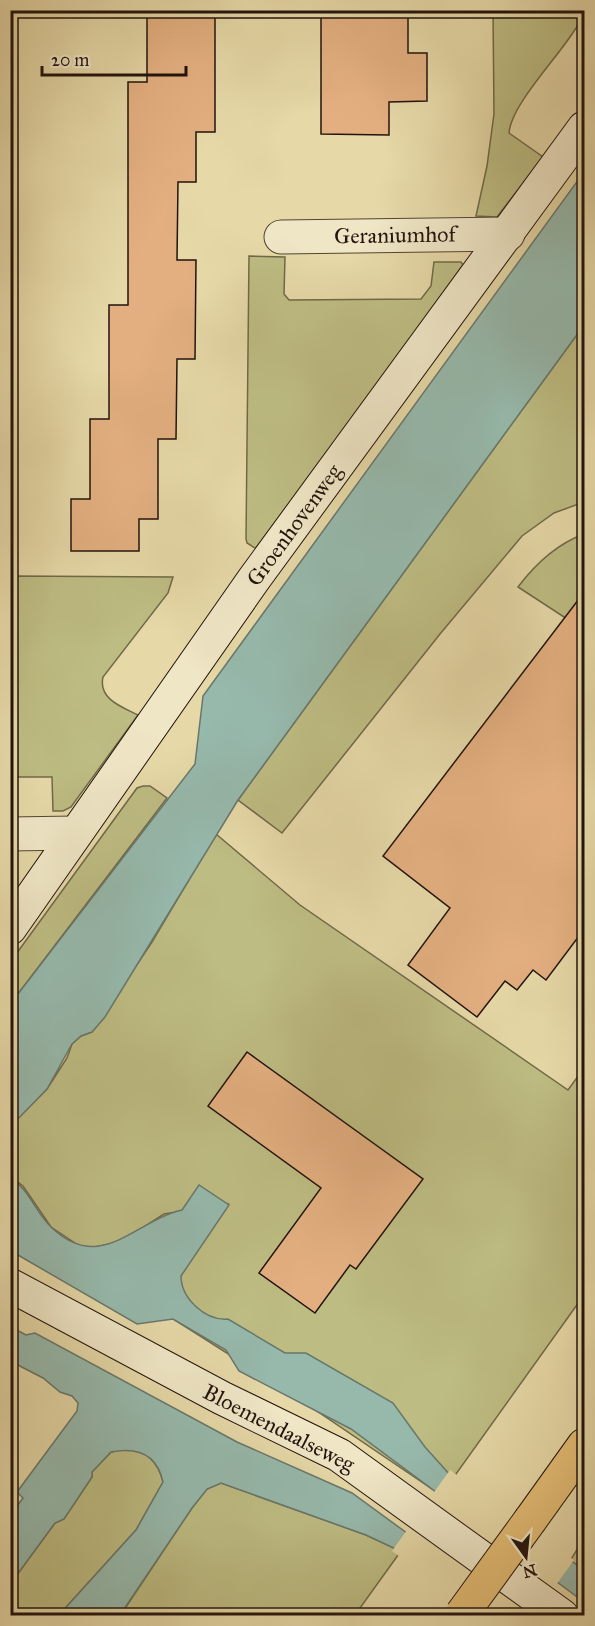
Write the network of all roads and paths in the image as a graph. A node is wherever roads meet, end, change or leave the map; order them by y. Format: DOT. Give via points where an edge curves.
graph roads {
  1 [pos="585,128"];
  2 [pos="508,234"];
  3 [pos="281,237"];
  4 [pos="75,832"];
  5 [pos="10,834"];
  6 [pos="10,928"];
  7 [pos="10,1285"];
  8 [pos="585,1445"];
  9 [pos="461,1615"];
  10 [pos="562,1616"];
  1 -- 2 [label="street, Groenhovenweg"];
  2 -- 3 [label="street, Geraniumhof"];
  2 -- 4 [label="street, Groenhovenweg" via="254,579"];
  4 -- 5 [label="street"];
  4 -- 6 [label="street, Groenhovenweg"];
  7 -- 10 [label="street, Bloemendaalseweg" via="212,1393 339,1455"];
  8 -- 9 [label="highway, bridge"];
}
